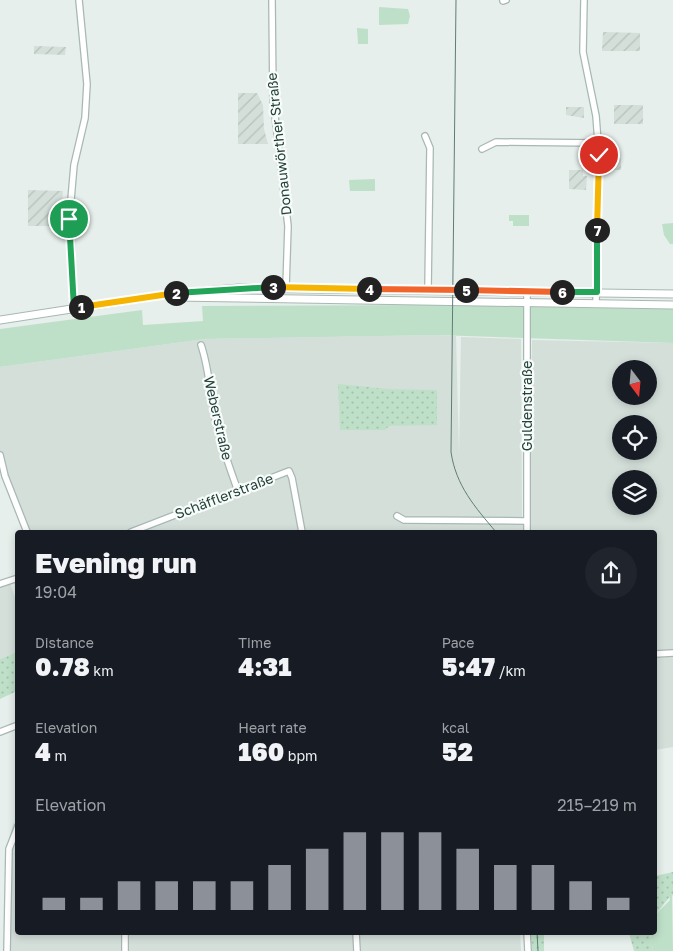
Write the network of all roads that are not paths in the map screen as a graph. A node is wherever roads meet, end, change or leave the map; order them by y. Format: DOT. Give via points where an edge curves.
graph roads {
  1 [pos="79,0"];
  2 [pos="272,0"];
  3 [pos="584,0"];
  4 [pos="425,136"];
  5 [pos="598,144"];
  6 [pos="482,149"];
  7 [pos="286,288"];
  8 [pos="428,290"];
  9 [pos="527,291"];
  10 [pos="597,292"];
  11 [pos="673,294"];
  12 [pos="144,298"];
  13 [pos="527,303"];
  14 [pos="596,304"];
  15 [pos="673,305"];
  16 [pos="74,308"];
  17 [pos="0,320"];
  18 [pos="201,345"];
  19 [pos="0,455"];
  20 [pos="238,490"];
  21 [pos="397,516"];
  22 [pos="526,521"];
  23 [pos="26,530"];
  24 [pos="142,530"];
  25 [pos="302,530"];
  26 [pos="528,530"];
  27 [pos="15,579"];
  28 [pos="0,584"];
  29 [pos="673,653"];
  30 [pos="657,654"];
  31 [pos="15,726"];
  32 [pos="0,732"];
  33 [pos="15,834"];
  34 [pos="125,935"];
  35 [pos="356,935"];
  36 [pos="527,935"];
  37 [pos="7,951"];
  38 [pos="125,951"];
  39 [pos="357,951"];
  40 [pos="528,951"];
  1 -- 16 [label="street" via="87,84 85,118 74,165 70,211"];
  2 -- 7 [label="street, Donauwörther Straße" via="273,99 288,227"];
  3 -- 5 [label="street" via="583,52 596,116"];
  4 -- 8 [label="street" via="430,148"];
  5 -- 6 [label="street" via="496,142"];
  5 -- 10 [label="street"];
  7 -- 8 [label="street"];
  7 -- 12 [label="street" via="204,290"];
  8 -- 9 [label="street"];
  9 -- 10 [label="street"];
  9 -- 13 [label="street, Guldenstraße"];
  10 -- 11 [label="street"];
  10 -- 14 [label="street"];
  12 -- 13 [label="street"];
  12 -- 16 [label="street"];
  13 -- 14 [label="street"];
  13 -- 22 [label="street, Guldenstraße"];
  14 -- 15 [label="street"];
  16 -- 17 [label="street"];
  18 -- 20 [label="street, Weberstraße" via="221,443"];
  19 -- 23 [label="street"];
  20 -- 24 [label="street, Schäfflerstraße"];
  20 -- 25 [label="street, Schäfflerstraße" via="289,471"];
  21 -- 22 [label="street" via="404,520"];
  22 -- 26 [label="street, Guldenstraße"];
  27 -- 28 [label="street"];
  29 -- 30 [label="street"];
  31 -- 32 [label="street"];
  33 -- 37 [label="street" via="9,849"];
  34 -- 38 [label="street"];
  35 -- 39 [label="street"];
  36 -- 40 [label="street"];
}
